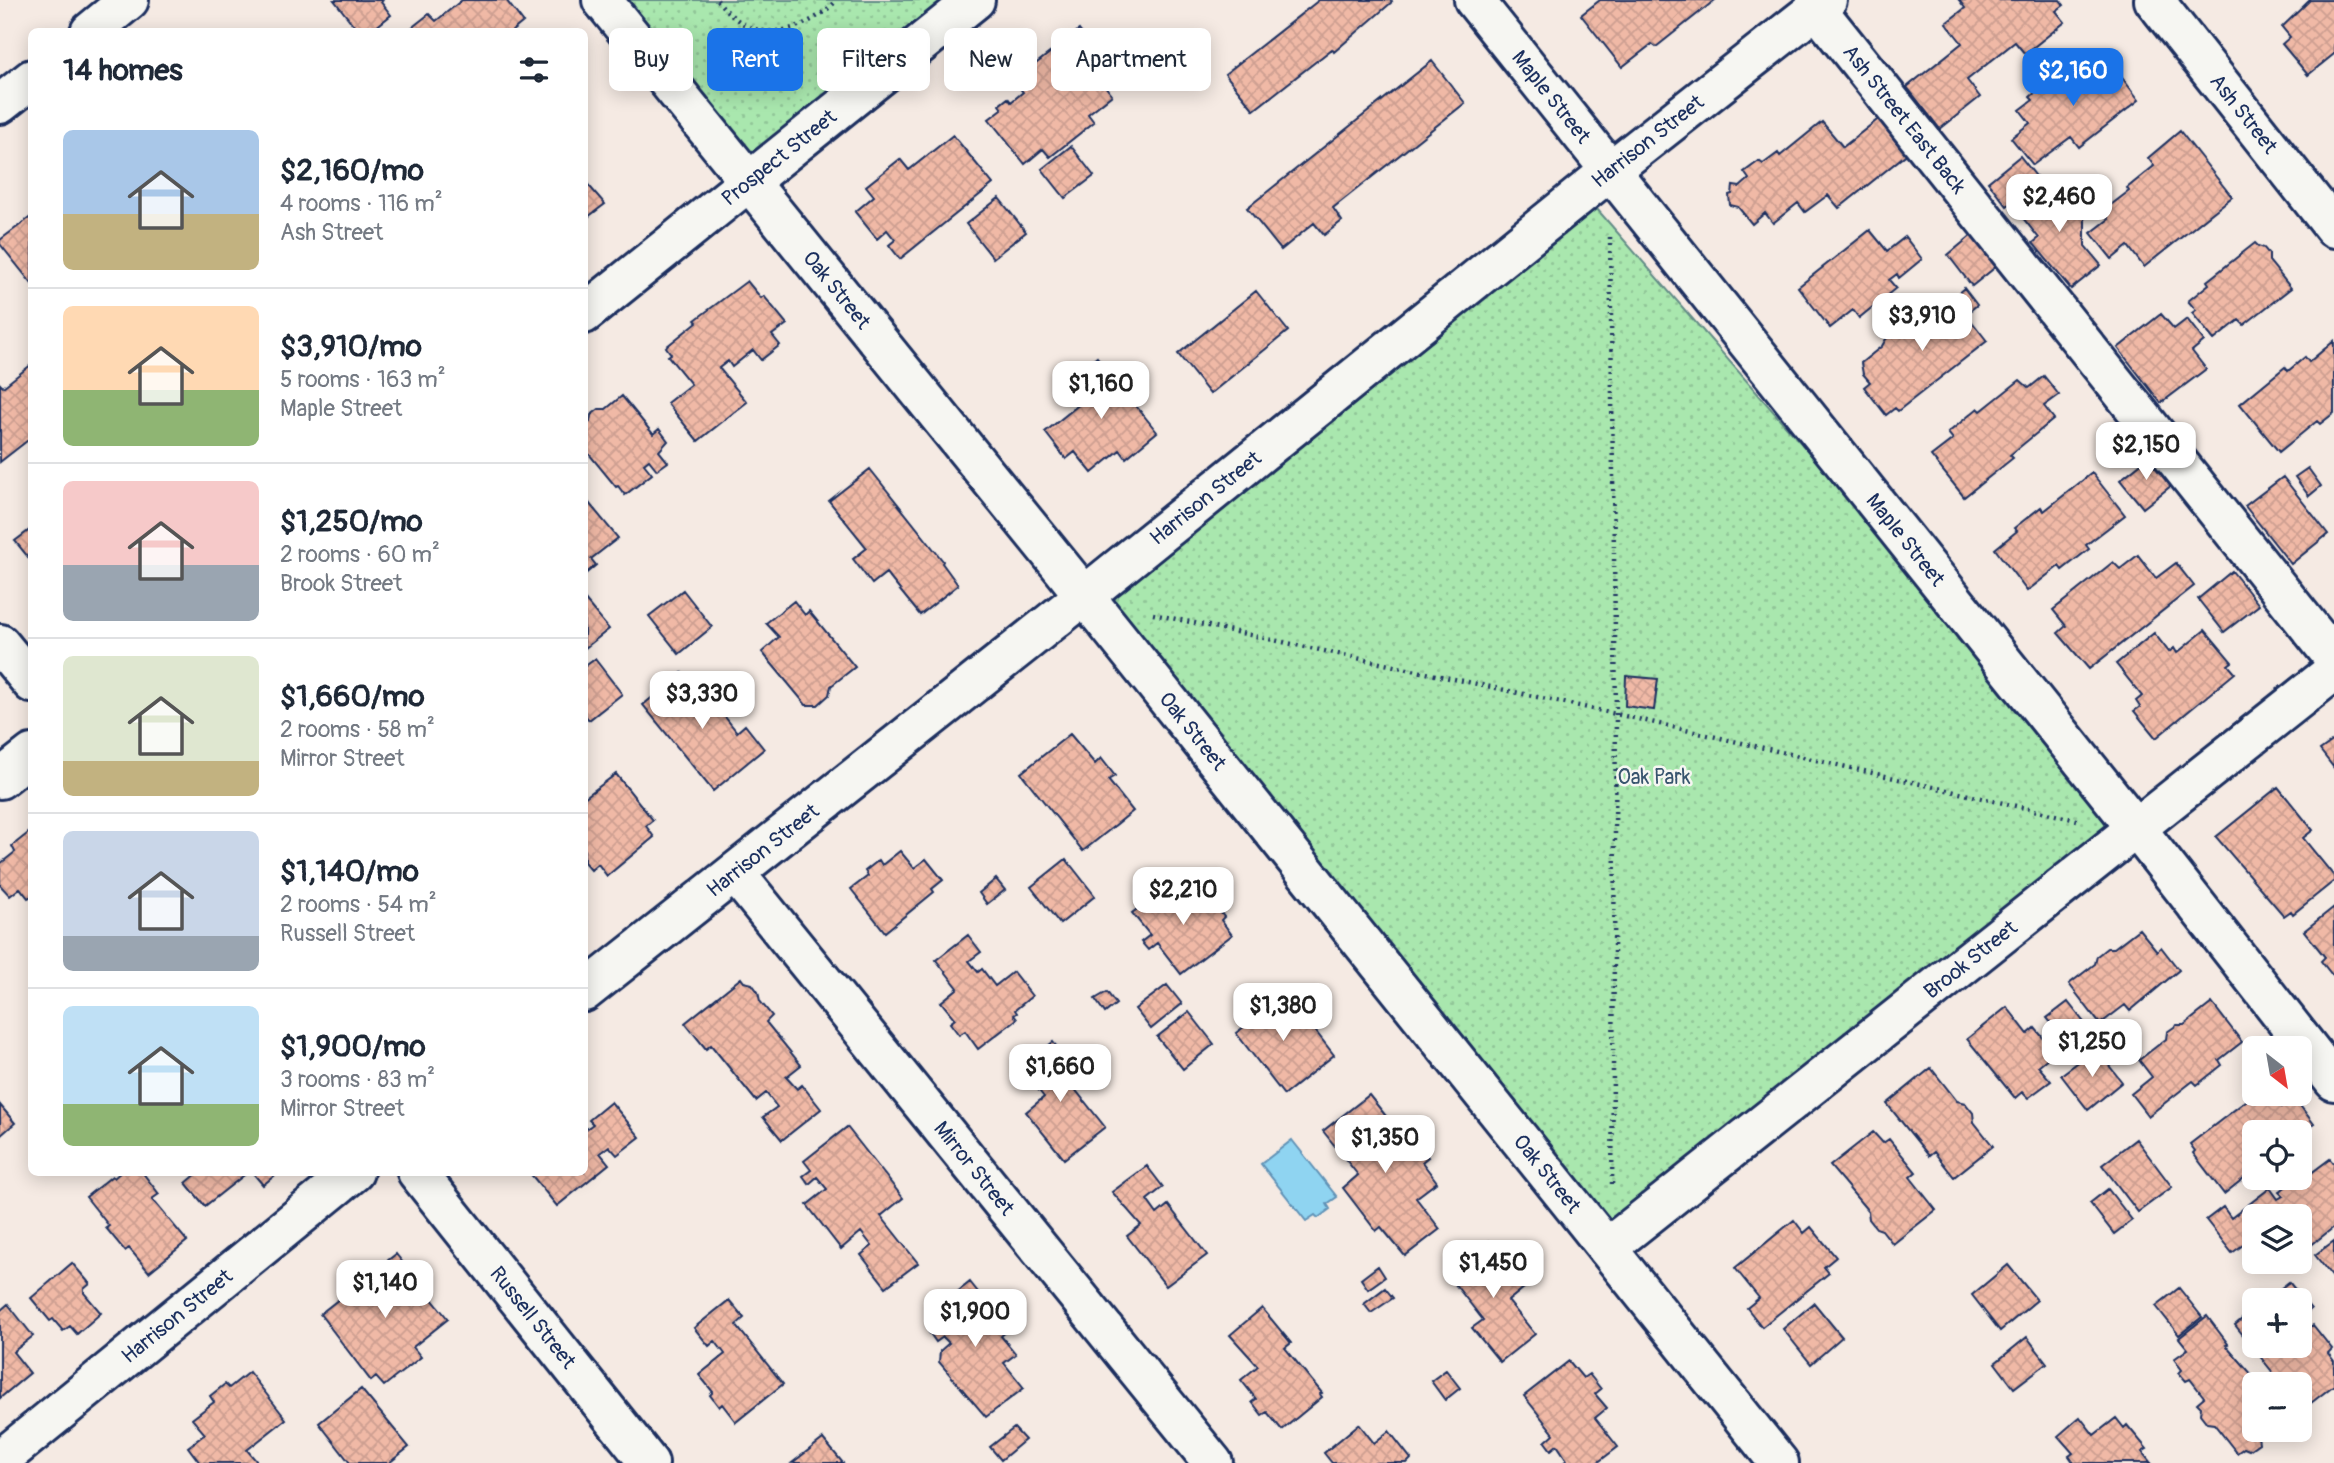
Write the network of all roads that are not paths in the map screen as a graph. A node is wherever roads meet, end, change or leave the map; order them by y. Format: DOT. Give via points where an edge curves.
graph roads {
  1 [pos="129,0"];
  2 [pos="602,0"];
  3 [pos="975,0"];
  4 [pos="1474,0"];
  5 [pos="2154,0"];
  6 [pos="1821,4"];
  7 [pos="95,28"];
  8 [pos="28,82"];
  9 [pos="0,104"];
  10 [pos="1611,170"];
  11 [pos="750,183"];
  12 [pos="2334,228"];
  13 [pos="588,311"];
  14 [pos="1084,596"];
  15 [pos="0,644"];
  16 [pos="2334,658"];
  17 [pos="2334,671"];
  18 [pos="28,678"];
  19 [pos="28,757"];
  20 [pos="0,779"];
  21 [pos="2136,828"];
  22 [pos="735,873"];
  23 [pos="588,989"];
  24 [pos="2334,1081"];
  25 [pos="350,1176"];
  26 [pos="420,1176"];
  27 [pos="1607,1248"];
  28 [pos="0,1460"];
  29 [pos="649,1463"];
  30 [pos="1213,1463"];
  31 [pos="1780,1463"];
  1 -- 7 [label="street"];
  2 -- 11 [label="street, Oak Street"];
  3 -- 11 [label="street, Prospect Street"];
  4 -- 10 [label="street, Maple Street"];
  5 -- 12 [label="street, Ash Street"];
  6 -- 10 [label="street, Harrison Street"];
  6 -- 16 [label="street, Ash Street East Back"];
  8 -- 9 [label="street"];
  10 -- 14 [label="street, Harrison Street"];
  10 -- 21 [label="street, Maple Street"];
  11 -- 13 [label="street, Prospect Street"];
  11 -- 14 [label="street, Oak Street"];
  14 -- 22 [label="street, Harrison Street"];
  14 -- 27 [label="street, Oak Street"];
  15 -- 18 [label="street"];
  17 -- 21 [label="street, Brook Street"];
  19 -- 20 [label="street"];
  21 -- 24 [label="street, Maple Street"];
  21 -- 27 [label="street, Brook Street"];
  22 -- 23 [label="street, Harrison Street"];
  22 -- 30 [label="street, Mirror Street"];
  25 -- 28 [label="street, Harrison Street"];
  26 -- 29 [label="street, Russell Street"];
  27 -- 31 [label="street, Oak Street"];
}
